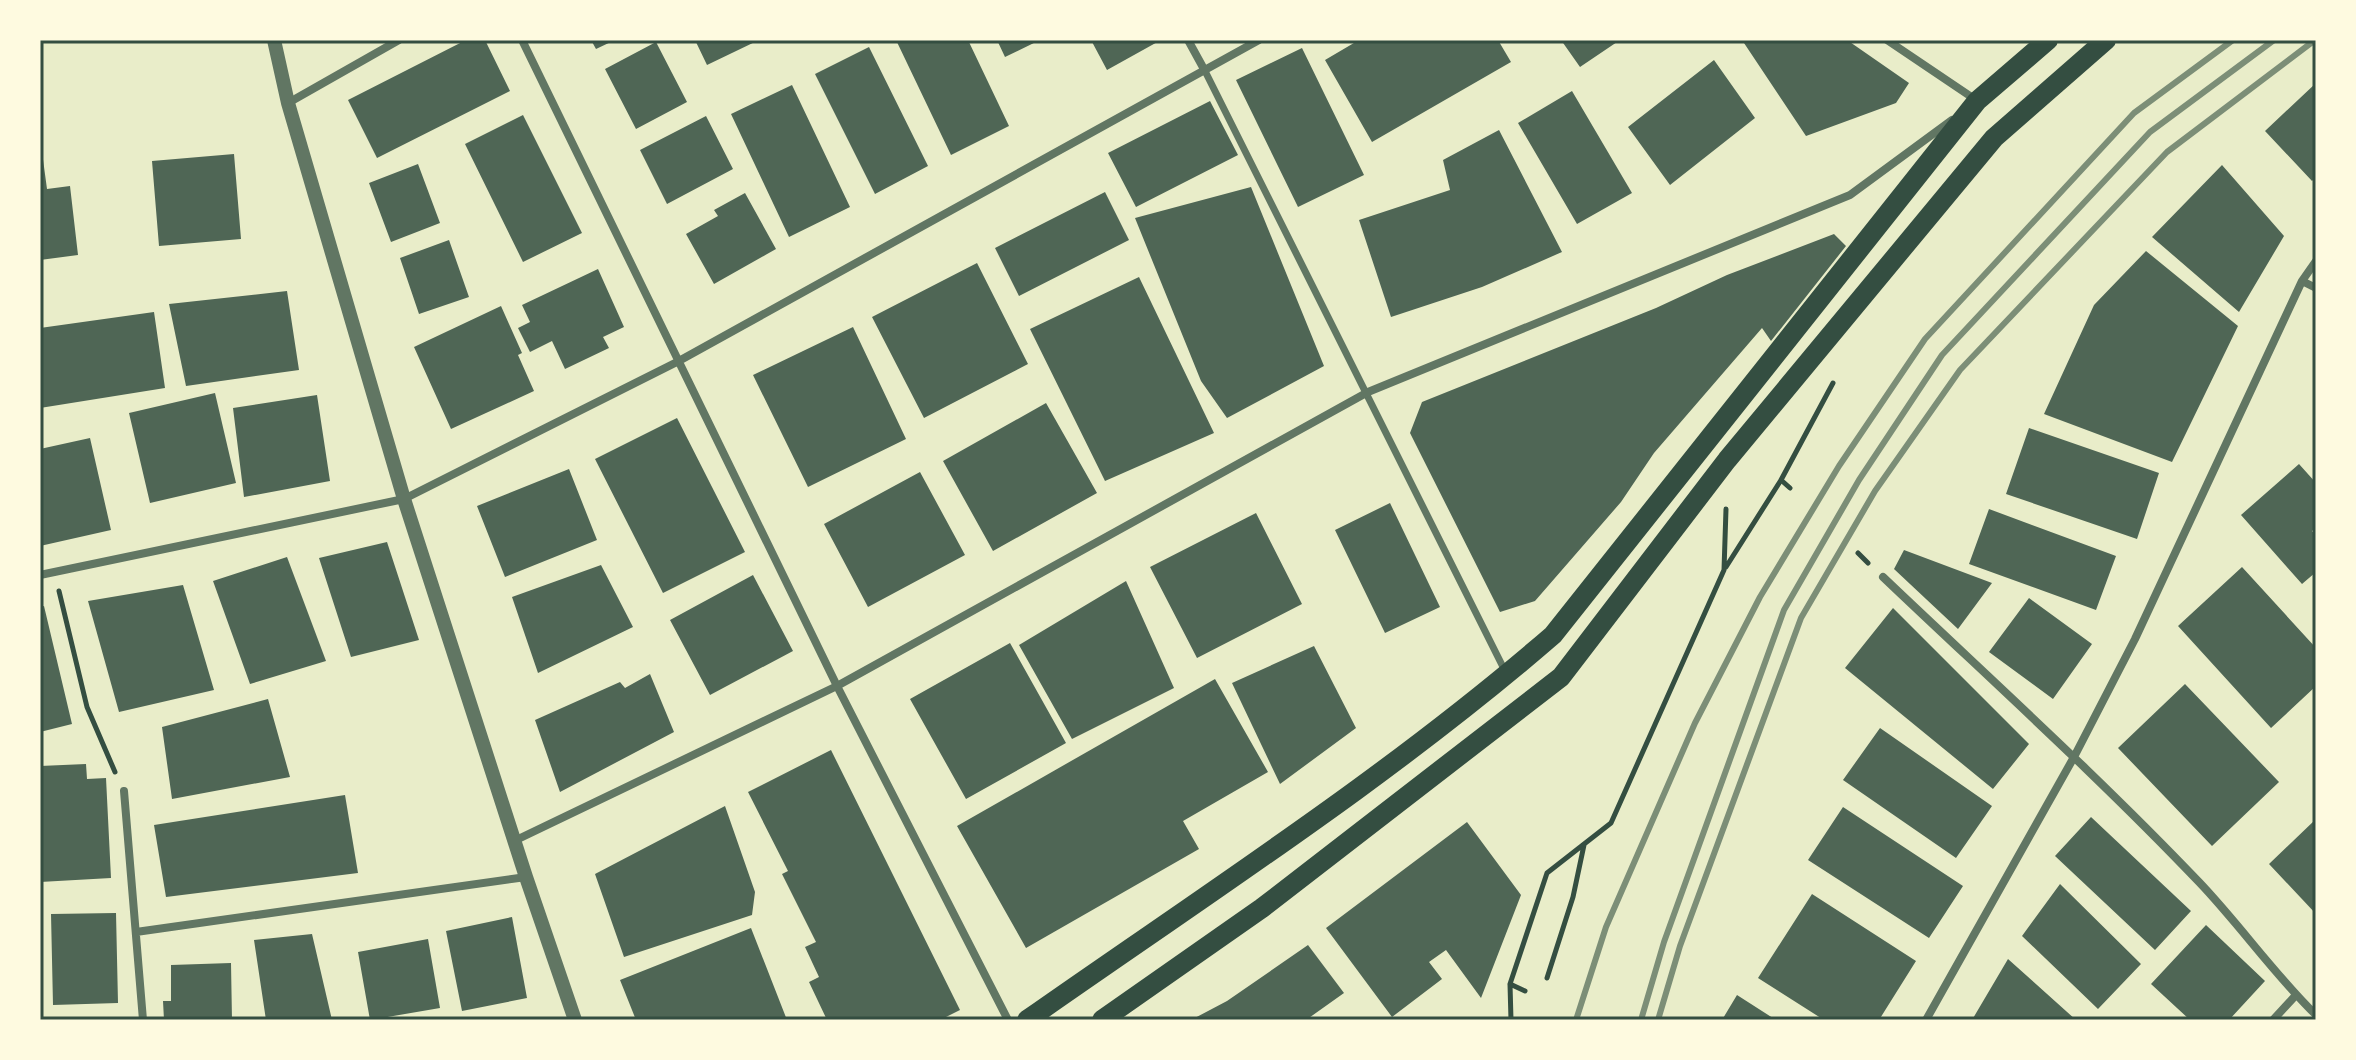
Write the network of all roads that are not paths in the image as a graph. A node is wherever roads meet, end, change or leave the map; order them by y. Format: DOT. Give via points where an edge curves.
graph roads {
  1 [pos="274,40"];
  2 [pos="399,40"];
  3 [pos="522,40"];
  4 [pos="1188,40"];
  5 [pos="1259,40"];
  6 [pos="1887,40"];
  7 [pos="2048,40"];
  8 [pos="2106,40"];
  9 [pos="1205,71"];
  10 [pos="1977,101"];
  11 [pos="288,103"];
  12 [pos="2316,261"];
  13 [pos="2302,281"];
  14 [pos="2316,288"];
  15 [pos="677,362"];
  16 [pos="1368,392"];
  17 [pos="404,499"];
  18 [pos="40,575"];
  19 [pos="1883,577"];
  20 [pos="1507,675"];
  21 [pos="837,686"];
  22 [pos="2074,757"];
  23 [pos="124,791"];
  24 [pos="514,841"];
  25 [pos="526,877"];
  26 [pos="136,932"];
  27 [pos="2296,995"];
  28 [pos="2316,1015"];
  29 [pos="143,1020"];
  30 [pos="575,1020"];
  31 [pos="1008,1020"];
  32 [pos="1027,1020"];
  33 [pos="1102,1020"];
  34 [pos="1926,1020"];
  35 [pos="2273,1020"];
  1 -- 11 [label="street"];
  2 -- 11 [label="street"];
  3 -- 15 [label="street"];
  4 -- 9 [label="street"];
  5 -- 9 [label="street"];
  6 -- 10 [label="street"];
  7 -- 10 [label="main road"];
  8 -- 33 [label="main road" via="1994,138 1727,460 1561,677 1262,908"];
  9 -- 15 [label="street"];
  9 -- 16 [label="street"];
  10 -- 16 [label="street" via="1850,195"];
  10 -- 20 [label="main road" via="1553,635"];
  11 -- 17 [label="street"];
  12 -- 13 [label="street"];
  13 -- 14 [label="street"];
  13 -- 22 [label="street" via="2135,639"];
  15 -- 17 [label="street"];
  15 -- 21 [label="street"];
  16 -- 20 [label="street"];
  16 -- 21 [label="street"];
  17 -- 18 [label="street"];
  17 -- 24 [label="street"];
  19 -- 22 [label="street"];
  20 -- 32 [label="main road" via="1392,764"];
  21 -- 24 [label="street"];
  21 -- 31 [label="street"];
  22 -- 27 [label="street" via="2201,884"];
  22 -- 34 [label="street"];
  23 -- 26 [label="street"];
  24 -- 25 [label="street"];
  25 -- 26 [label="street"];
  25 -- 30 [label="street"];
  26 -- 29 [label="street"];
  27 -- 28 [label="street"];
  27 -- 35 [label="street"];
}
